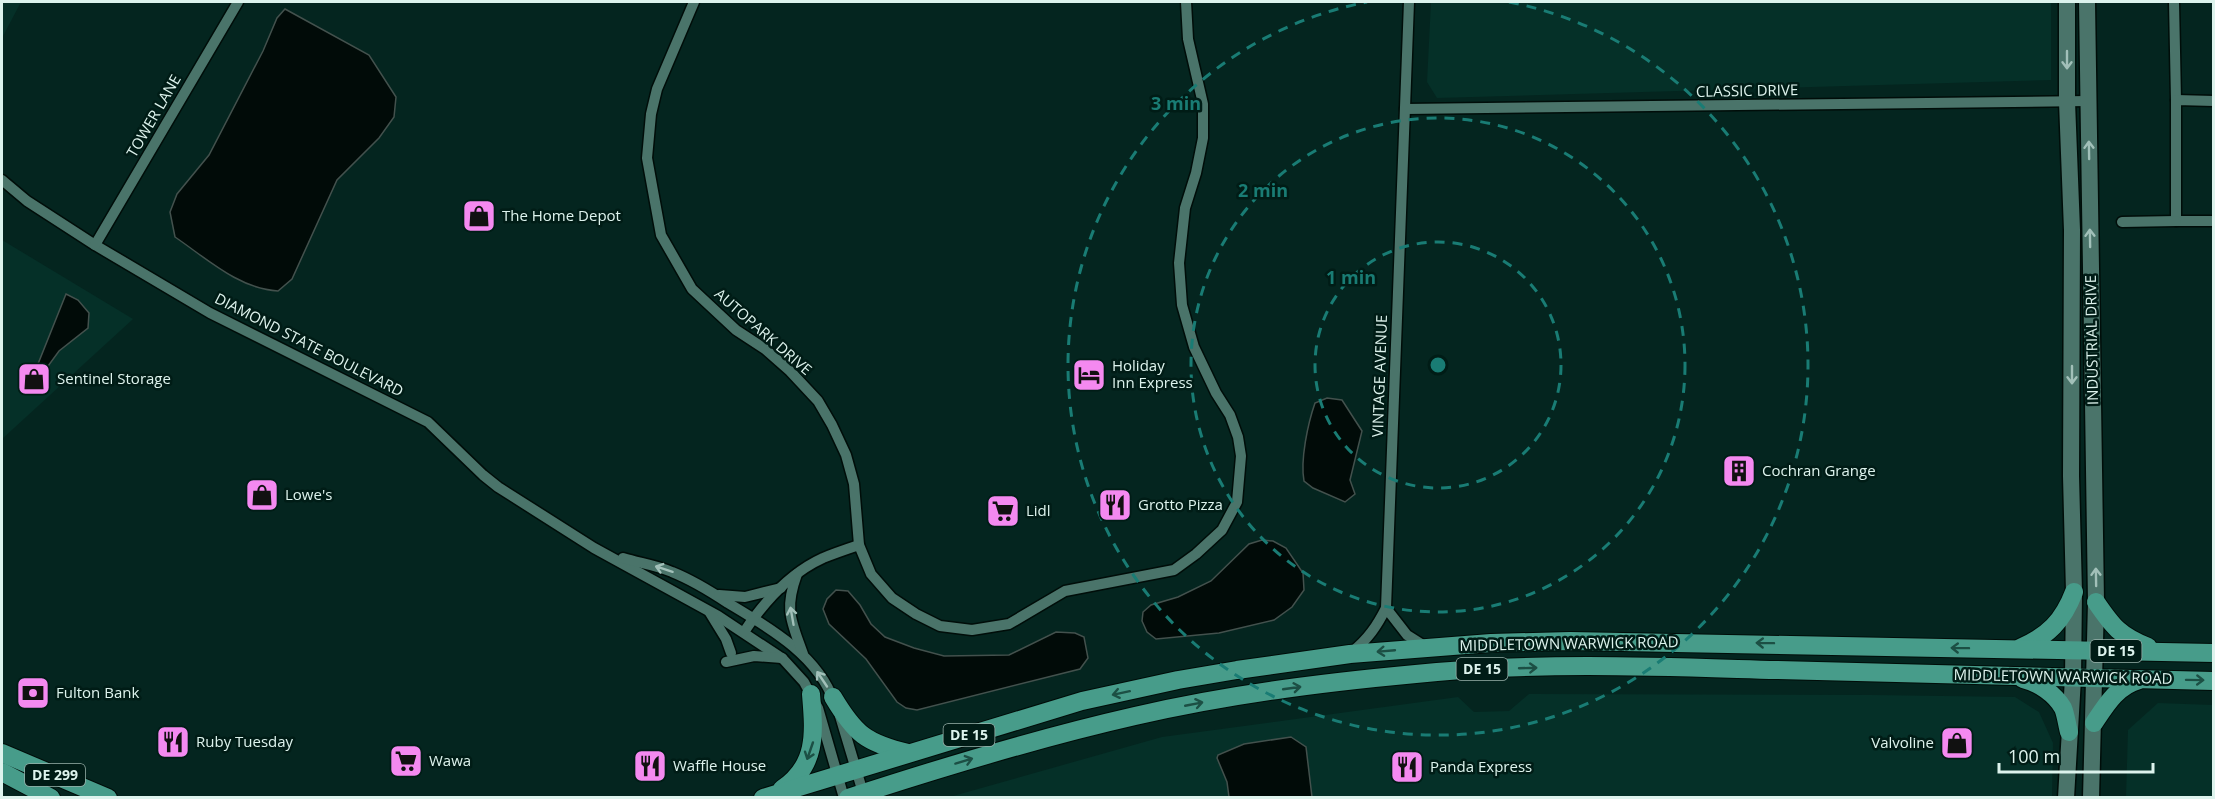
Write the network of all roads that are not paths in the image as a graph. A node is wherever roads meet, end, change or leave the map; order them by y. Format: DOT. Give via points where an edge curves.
graph roads {
  1 [pos="238,2"];
  2 [pos="694,2"];
  3 [pos="1186,2"];
  4 [pos="1409,2"];
  5 [pos="2067,2"];
  6 [pos="2087,2"];
  7 [pos="2174,2"];
  8 [pos="2176,100"];
  9 [pos="2088,101"];
  10 [pos="2214,101"];
  11 [pos="2067,102"];
  12 [pos="1405,109"];
  13 [pos="2,180"];
  14 [pos="2214,221"];
  15 [pos="2122,222"];
  16 [pos="2176,222"];
  17 [pos="95,244"];
  18 [pos="859,545"];
  19 [pos="594,548"];
  20 [pos="797,574"];
  21 [pos="781,588"];
  22 [pos="2074,592"];
  23 [pos="716,595"];
  24 [pos="2097,602"];
  25 [pos="1386,608"];
  26 [pos="708,610"];
  27 [pos="753,618"];
  28 [pos="744,632"];
  29 [pos="1426,647"];
  30 [pos="2019,649"];
  31 [pos="2073,650"];
  32 [pos="2096,651"];
  33 [pos="2161,652"];
  34 [pos="2214,653"];
  35 [pos="1350,654"];
  36 [pos="804,657"];
  37 [pos="783,658"];
  38 [pos="2013,676"];
  39 [pos="2073,678"];
  40 [pos="2094,678"];
  41 [pos="2144,679"];
  42 [pos="2214,681"];
  43 [pos="811,694"];
  44 [pos="833,698"];
  45 [pos="2094,723"];
  46 [pos="2069,732"];
  47 [pos="2,753"];
  48 [pos="909,753"];
  49 [pos="855,770"];
  50 [pos="936,770"];
  51 [pos="2,772"];
  52 [pos="838,775"];
  53 [pos="768,796"];
  54 [pos="855,796"];
  55 [pos="51,798"];
  56 [pos="108,798"];
  57 [pos="901,798"];
  58 [pos="2066,798"];
  59 [pos="2091,798"];
  1 -- 17 [label="street, TOWER LANE"];
  2 -- 18 [label="street, AUTOPARK DRIVE" via="657,89 651,114 647,158 661,235 692,289 790,371 818,401 846,455 854,484"];
  3 -- 18 [label="street, AUTOPARK DRIVE" via="1188,39 1203,104 1203,138 1185,208 1179,263 1182,305 1194,347 1238,437 1241,456 1237,502 1222,530 1174,570 1065,591 1009,624 972,630 940,626 892,598 871,574"];
  4 -- 12 [label="street, VINTAGE AVENUE"];
  5 -- 11 [label="street, INDUSTRIAL DRIVE, one-way"];
  6 -- 9 [label="street, INDUSTRIAL DRIVE"];
  7 -- 8 [label="street"];
  8 -- 10 [label="street"];
  8 -- 16 [label="street"];
  9 -- 11 [label="street, CLASSIC DRIVE"];
  24 -- 9 [label="street, INDUSTRIAL DRIVE, one-way"];
  11 -- 12 [label="street, CLASSIC DRIVE"];
  11 -- 22 [label="street, INDUSTRIAL DRIVE, one-way" via="2072,230"];
  12 -- 25 [label="street, VINTAGE AVENUE"];
  13 -- 17 [label="street, DIAMOND STATE BOULEVARD" via="27,201"];
  14 -- 16 [label="street"];
  15 -- 16 [label="street"];
  17 -- 19 [label="street, DIAMOND STATE BOULEVARD" via="210,313 428,422 498,487"];
  18 -- 20 [label="street"];
  23 -- 19 [label="street, DIAMOND STATE BOULEVARD, one-way" via="671,571"];
  19 -- 26 [label="street, DIAMOND STATE BOULEVARD"];
  20 -- 21 [label="street"];
  36 -- 20 [label="street, one-way" via="790,616 789,596"];
  21 -- 23 [label="street" via="745,597"];
  21 -- 27 [label="street"];
  22 -- 30 [label="main road" via="2067,610 2051,630"];
  22 -- 31 [label="street, INDUSTRIAL DRIVE"];
  23 -- 27 [label="street, DIAMOND STATE BOULEVARD"];
  24 -- 32 [label="street, INDUSTRIAL DRIVE"];
  24 -- 33 [label="main road" via="2111,625 2129,639"];
  25 -- 29 [label="street" via="1407,635"];
  25 -- 35 [label="street, VINTAGE AVENUE" via="1376,628"];
  26 -- 28 [label="street, DIAMOND STATE BOULEVARD"];
  26 -- 37 [label="street" via="726,639 729,658"];
  27 -- 28 [label="street"];
  27 -- 36 [label="street, DIAMOND STATE BOULEVARD"];
  28 -- 37 [label="street, DIAMOND STATE BOULEVARD"];
  30 -- 29 [label="main road, MIDDLETOWN WARWICK ROAD / DE 15, one-way" via="1624,641"];
  29 -- 35 [label="main road, MIDDLETOWN WARWICK ROAD / DE 15, one-way"];
  30 -- 31 [label="main road, MIDDLETOWN WARWICK ROAD / DE 15"];
  31 -- 32 [label="main road, MIDDLETOWN WARWICK ROAD / DE 15"];
  31 -- 39 [label="street, INDUSTRIAL DRIVE"];
  32 -- 33 [label="main road, MIDDLETOWN WARWICK ROAD / DE 15"];
  32 -- 40 [label="street, INDUSTRIAL DRIVE"];
  33 -- 34 [label="main road, MIDDLETOWN WARWICK ROAD / DE 15"];
  35 -- 48 [label="main road, MIDDLETOWN WARWICK ROAD / DE 15, one-way" via="1237,670 1082,701"];
  44 -- 36 [label="street, DIAMOND STATE BOULEVARD, one-way" via="824,680"];
  37 -- 43 [label="street, DIAMOND STATE BOULEVARD"];
  38 -- 39 [label="main road, MIDDLETOWN WARWICK ROAD / DE 15"];
  38 -- 46 [label="main road" via="2033,681 2048,691 2063,708"];
  50 -- 38 [label="main road, MIDDLETOWN WARWICK ROAD / DE 15, one-way" via="1137,715 1234,696 1439,672 1606,667"];
  39 -- 40 [label="main road, MIDDLETOWN WARWICK ROAD / DE 15"];
  39 -- 46 [label="street, INDUSTRIAL DRIVE"];
  40 -- 41 [label="main road, MIDDLETOWN WARWICK ROAD / DE 15"];
  40 -- 45 [label="street, INDUSTRIAL DRIVE"];
  41 -- 42 [label="main road, MIDDLETOWN WARWICK ROAD / DE 15, one-way"];
  41 -- 45 [label="main road" via="2129,683 2116,693"];
  43 -- 52 [label="street, DIAMOND STATE BOULEVARD"];
  43 -- 53 [label="main road, one-way" via="813,731 805,764 794,779"];
  44 -- 48 [label="main road" via="865,737 882,747"];
  44 -- 49 [label="street, DIAMOND STATE BOULEVARD"];
  45 -- 59 [label="street, INDUSTRIAL DRIVE"];
  46 -- 58 [label="street, INDUSTRIAL DRIVE"];
  47 -- 56 [label="main road, DE 299"];
  48 -- 49 [label="main road, MIDDLETOWN WARWICK ROAD / DE 15"];
  49 -- 52 [label="main road, MIDDLETOWN WARWICK ROAD / DE 15"];
  49 -- 54 [label="street, DIAMOND STATE BOULEVARD"];
  50 -- 54 [label="main road, MIDDLETOWN WARWICK ROAD / DE 15"];
  50 -- 57 [label="main road" via="916,782"];
  51 -- 55 [label="main road, DE 299"];
  52 -- 53 [label="main road, MIDDLETOWN WARWICK ROAD / DE 15"];
  52 -- 54 [label="street, DIAMOND STATE BOULEVARD"];
}
